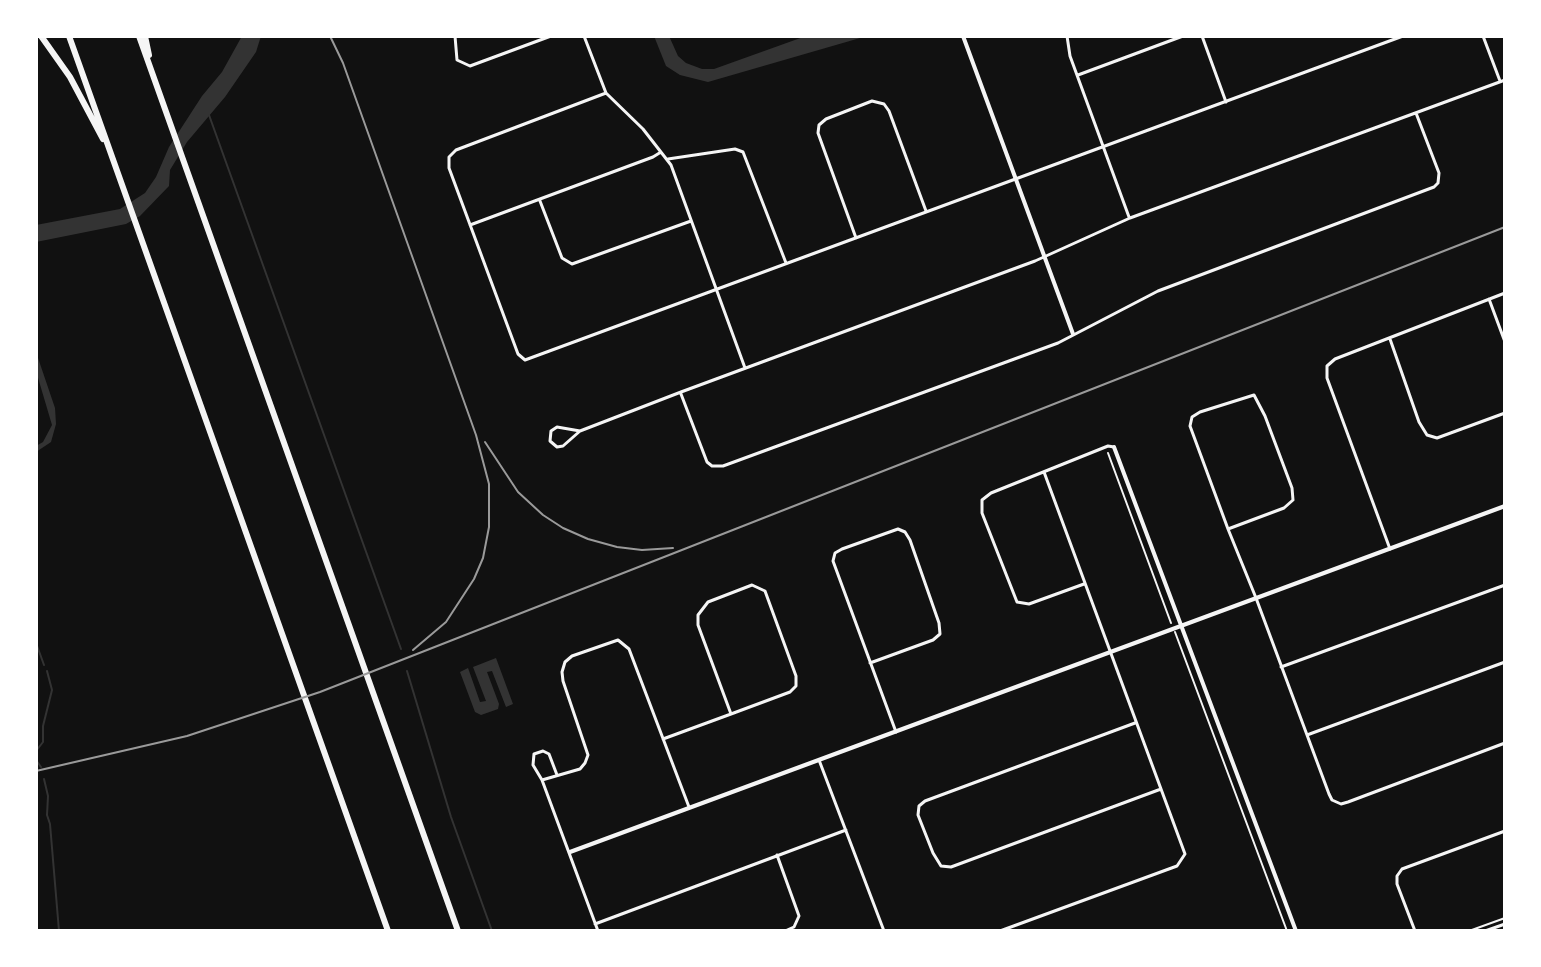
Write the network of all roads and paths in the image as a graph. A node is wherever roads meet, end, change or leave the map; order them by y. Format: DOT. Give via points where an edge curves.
graph roads {
  1 [pos="41,36"];
  2 [pos="69,36"];
  3 [pos="139,36"];
  4 [pos="145,36"];
  5 [pos="455,36"];
  6 [pos="551,36"];
  7 [pos="584,36"];
  8 [pos="963,36"];
  9 [pos="1067,36"];
  10 [pos="1183,36"];
  11 [pos="1202,36"];
  12 [pos="1403,36"];
  13 [pos="1483,36"];
  14 [pos="1077,75"];
  15 [pos="154,79"];
  16 [pos="1505,80"];
  17 [pos="1500,82"];
  18 [pos="606,93"];
  19 [pos="1226,102"];
  20 [pos="1416,113"];
  21 [pos="1104,147"];
  22 [pos="661,152"];
  23 [pos="113,159"];
  24 [pos="667,160"];
  25 [pos="1016,179"];
  26 [pos="540,199"];
  27 [pos="926,211"];
  28 [pos="1130,218"];
  29 [pos="691,221"];
  30 [pos="470,225"];
  31 [pos="856,238"];
  32 [pos="1043,257"];
  33 [pos="786,263"];
  34 [pos="717,290"];
  35 [pos="1505,293"];
  36 [pos="1489,299"];
  37 [pos="1073,334"];
  38 [pos="1390,339"];
  39 [pos="1505,342"];
  40 [pos="745,368"];
  41 [pos="681,392"];
  42 [pos="1505,413"];
  43 [pos="580,431"];
  44 [pos="1114,447"];
  45 [pos="1108,453"];
  46 [pos="1044,472"];
  47 [pos="1505,506"];
  48 [pos="1228,529"];
  49 [pos="1390,549"];
  50 [pos="1085,584"];
  51 [pos="1505,585"];
  52 [pos="1256,598"];
  53 [pos="1172,623"];
  54 [pos="1182,625"];
  55 [pos="1174,631"];
  56 [pos="1111,652"];
  57 [pos="1505,662"];
  58 [pos="870,663"];
  59 [pos="1281,667"];
  60 [pos="731,714"];
  61 [pos="1137,722"];
  62 [pos="896,732"];
  63 [pos="1307,735"];
  64 [pos="663,739"];
  65 [pos="1505,743"];
  66 [pos="819,760"];
  67 [pos="558,776"];
  68 [pos="542,780"];
  69 [pos="1161,789"];
  70 [pos="689,808"];
  71 [pos="846,830"];
  72 [pos="1505,831"];
  73 [pos="570,852"];
  74 [pos="777,855"];
  75 [pos="1505,918"];
  76 [pos="595,924"];
  77 [pos="1505,924"];
  78 [pos="388,931"];
  79 [pos="458,931"];
  80 [pos="598,931"];
  81 [pos="785,931"];
  82 [pos="884,931"];
  83 [pos="1000,931"];
  84 [pos="1287,931"];
  85 [pos="1296,931"];
  86 [pos="1415,931"];
  87 [pos="1469,931"];
  88 [pos="1485,931"];
  1 -- 23 [label="highway" via="76,87"];
  2 -- 23 [label="highway"];
  3 -- 15 [label="highway"];
  4 -- 15 [label="highway"];
  5 -- 6 [label="street" via="456,57 461,64 472,65"];
  7 -- 18 [label="street"];
  8 -- 25 [label="street"];
  9 -- 14 [label="street"];
  10 -- 14 [label="street"];
  11 -- 19 [label="street"];
  12 -- 19 [label="street"];
  13 -- 17 [label="street"];
  14 -- 21 [label="street"];
  15 -- 79 [label="highway"];
  16 -- 17 [label="street"];
  17 -- 20 [label="street"];
  18 -- 22 [label="street"];
  18 -- 30 [label="street" via="456,150 449,168"];
  19 -- 21 [label="street"];
  20 -- 28 [label="street"];
  20 -- 37 [label="street" via="1439,173 1434,187 1158,291"];
  21 -- 25 [label="street"];
  21 -- 28 [label="street"];
  22 -- 24 [label="street"];
  22 -- 26 [label="street"];
  23 -- 78 [label="highway"];
  24 -- 29 [label="street"];
  24 -- 33 [label="street" via="743,152"];
  25 -- 27 [label="street"];
  25 -- 32 [label="street"];
  26 -- 29 [label="street" via="562,258 572,264"];
  26 -- 30 [label="street"];
  27 -- 31 [label="street"];
  27 -- 31 [label="street" via="886,106 875,101 841,113 824,120 817,130"];
  28 -- 32 [label="street"];
  29 -- 34 [label="street"];
  30 -- 34 [label="street" via="522,358 532,360"];
  31 -- 33 [label="street"];
  32 -- 37 [label="street"];
  32 -- 40 [label="street"];
  33 -- 34 [label="street"];
  34 -- 40 [label="street"];
  35 -- 36 [label="street"];
  36 -- 38 [label="street"];
  36 -- 39 [label="street"];
  37 -- 41 [label="street" via="719,467 705,459"];
  38 -- 42 [label="street" via="1427,435 1437,438"];
  38 -- 49 [label="street" via="1335,359 1326,374"];
  40 -- 41 [label="street"];
  41 -- 43 [label="street"];
  43 -- 43 [label="street" via="557,427 550,441 560,447"];
  44 -- 46 [label="street"];
  44 -- 54 [label="street"];
  45 -- 53 [label="path"];
  46 -- 50 [label="street"];
  46 -- 50 [label="street" via="984,497 981,509 987,527 1021,604"];
  47 -- 49 [label="street"];
  48 -- 48 [label="street" via="1190,423 1204,410 1254,395 1293,500"];
  48 -- 52 [label="street"];
  49 -- 52 [label="street"];
  50 -- 56 [label="street"];
  51 -- 59 [label="street"];
  52 -- 54 [label="street"];
  52 -- 59 [label="street"];
  54 -- 56 [label="street"];
  54 -- 85 [label="street"];
  55 -- 84 [label="path"];
  56 -- 61 [label="street"];
  56 -- 62 [label="street"];
  57 -- 63 [label="street"];
  58 -- 58 [label="street" via="940,634 910,540 898,529 842,549 833,558"];
  58 -- 62 [label="street"];
  59 -- 63 [label="street"];
  60 -- 60 [label="street" via="790,692 797,681 765,591 752,585 708,602 698,615"];
  60 -- 64 [label="street"];
  61 -- 69 [label="street"];
  61 -- 69 [label="street" via="925,801 918,812 924,830 935,859 947,868"];
  62 -- 66 [label="street"];
  63 -- 65 [label="street" via="1336,802"];
  64 -- 67 [label="street" via="629,649 621,641 610,641 572,656 563,667 588,755 580,769"];
  64 -- 70 [label="street"];
  66 -- 70 [label="street"];
  66 -- 71 [label="street"];
  67 -- 68 [label="street"];
  67 -- 68 [label="street" via="549,754 537,752 532,762"];
  68 -- 73 [label="street"];
  69 -- 83 [label="street" via="1184,849 1182,863"];
  70 -- 73 [label="street"];
  71 -- 74 [label="street"];
  71 -- 82 [label="street"];
  72 -- 86 [label="street" via="1402,869 1397,884"];
  73 -- 76 [label="street"];
  74 -- 76 [label="street"];
  74 -- 81 [label="street" via="799,916"];
  75 -- 87 [label="path"];
  76 -- 80 [label="street"];
  77 -- 88 [label="street"];
}
